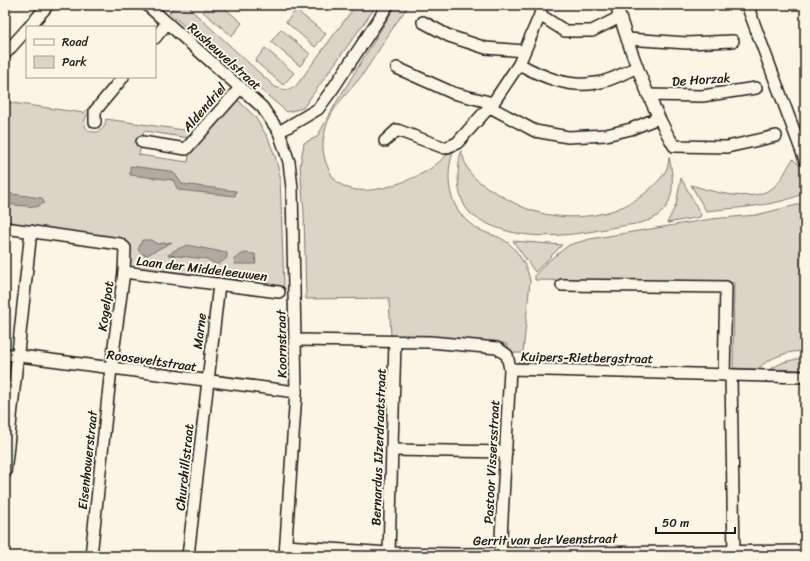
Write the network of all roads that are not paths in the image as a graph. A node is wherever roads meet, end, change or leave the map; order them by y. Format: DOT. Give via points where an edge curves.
graph roads {
  1 [pos="48,5"];
  2 [pos="147,5"];
  3 [pos="388,5"];
  4 [pos="616,5"];
  5 [pos="748,5"];
  6 [pos="541,10"];
  7 [pos="620,17"];
  8 [pos="423,22"];
  9 [pos="167,23"];
  10 [pos="30,26"];
  11 [pos="26,30"];
  12 [pos="156,37"];
  13 [pos="627,39"];
  14 [pos="733,41"];
  15 [pos="524,51"];
  16 [pos="5,54"];
  17 [pos="519,64"];
  18 [pos="637,67"];
  19 [pos="397,68"];
  20 [pos="122,78"];
  21 [pos="241,87"];
  22 [pos="756,88"];
  23 [pos="648,95"];
  24 [pos="491,105"];
  25 [pos="658,118"];
  26 [pos="95,122"];
  27 [pos="280,132"];
  28 [pos="776,136"];
  29 [pos="385,140"];
  30 [pos="142,142"];
  31 [pos="805,160"];
  32 [pos="5,228"];
  33 [pos="31,231"];
  34 [pos="124,272"];
  35 [pos="219,284"];
  36 [pos="562,285"];
  37 [pos="279,292"];
  38 [pos="296,340"];
  39 [pos="395,342"];
  40 [pos="5,354"];
  41 [pos="17,356"];
  42 [pos="111,368"];
  43 [pos="510,369"];
  44 [pos="728,375"];
  45 [pos="805,377"];
  46 [pos="207,381"];
  47 [pos="296,392"];
  48 [pos="392,450"];
  49 [pos="506,452"];
  50 [pos="5,473"];
  51 [pos="286,551"];
  52 [pos="805,551"];
  53 [pos="389,553"];
  54 [pos="734,554"];
  55 [pos="501,555"];
  56 [pos="91,556"];
  57 [pos="188,556"];
  1 -- 10 [label="street"];
  2 -- 9 [label="street, Rusheuvelstraat"];
  3 -- 27 [label="street" via="318,109"];
  4 -- 7 [label="street"];
  5 -- 31 [label="street"];
  6 -- 7 [label="street" via="565,31 592,31"];
  6 -- 15 [label="street"];
  7 -- 13 [label="street"];
  8 -- 15 [label="street" via="449,36 486,48"];
  9 -- 12 [label="street"];
  9 -- 21 [label="street, Rusheuvelstraat"];
  11 -- 16 [label="street"];
  13 -- 14 [label="street" via="687,43"];
  13 -- 18 [label="street"];
  15 -- 17 [label="street"];
  17 -- 18 [label="street" via="544,77 569,83 596,83 612,79"];
  17 -- 24 [label="street"];
  18 -- 23 [label="street"];
  19 -- 24 [label="street" via="453,93"];
  20 -- 26 [label="street" via="95,111"];
  21 -- 27 [label="street, Rusheuvelstraat" via="262,108"];
  21 -- 30 [label="street, Aldendriel" via="186,149"];
  22 -- 23 [label="street, De Horzak" via="702,96"];
  23 -- 25 [label="street"];
  24 -- 25 [label="street" via="534,131 568,137 606,135 631,129"];
  24 -- 29 [label="street" via="457,144 445,148 397,130"];
  25 -- 28 [label="street" via="674,146 727,147"];
  27 -- 38 [label="street, Koornstraat" via="289,162 292,188"];
  32 -- 33 [label="street, Laan der Middeleeuwen"];
  33 -- 34 [label="street, Laan der Middeleeuwen" via="120,244 125,248"];
  33 -- 41 [label="street"];
  34 -- 35 [label="street, Laan der Middeleeuwen"];
  34 -- 42 [label="street, Kogelpot"];
  35 -- 37 [label="street, Laan der Middeleeuwen"];
  35 -- 46 [label="street, Marne"];
  36 -- 44 [label="street" via="726,288"];
  38 -- 39 [label="street, Kuipers-Rietbergstraat"];
  38 -- 47 [label="street, Koornstraat"];
  39 -- 43 [label="street, Kuipers-Rietbergstraat" via="430,342 497,348 507,354"];
  39 -- 48 [label="street, Bernardus IJzerdraatstraat"];
  40 -- 41 [label="street, Rooseveltstraat"];
  41 -- 42 [label="street, Rooseveltstraat"];
  41 -- 50 [label="street"];
  42 -- 46 [label="street, Rooseveltstraat"];
  42 -- 56 [label="street, Eisenhowerstraat"];
  43 -- 44 [label="street, Kuipers-Rietbergstraat"];
  43 -- 49 [label="street, Pastoor Vissersstraat"];
  44 -- 45 [label="street, Kuipers-Rietbergstraat"];
  44 -- 54 [label="street"];
  46 -- 47 [label="street, Rooseveltstraat"];
  46 -- 57 [label="street, Churchillstraat"];
  47 -- 51 [label="street, Koornstraat"];
  48 -- 49 [label="street"];
  48 -- 53 [label="street, Bernardus IJzerdraatstraat"];
  49 -- 55 [label="street, Pastoor Vissersstraat"];
  51 -- 53 [label="street, Gerrit van der Veenstraat"];
  52 -- 54 [label="street, Gerrit van der Veenstraat"];
  53 -- 55 [label="street, Gerrit van der Veenstraat"];
  54 -- 55 [label="street, Gerrit van der Veenstraat"];
}
